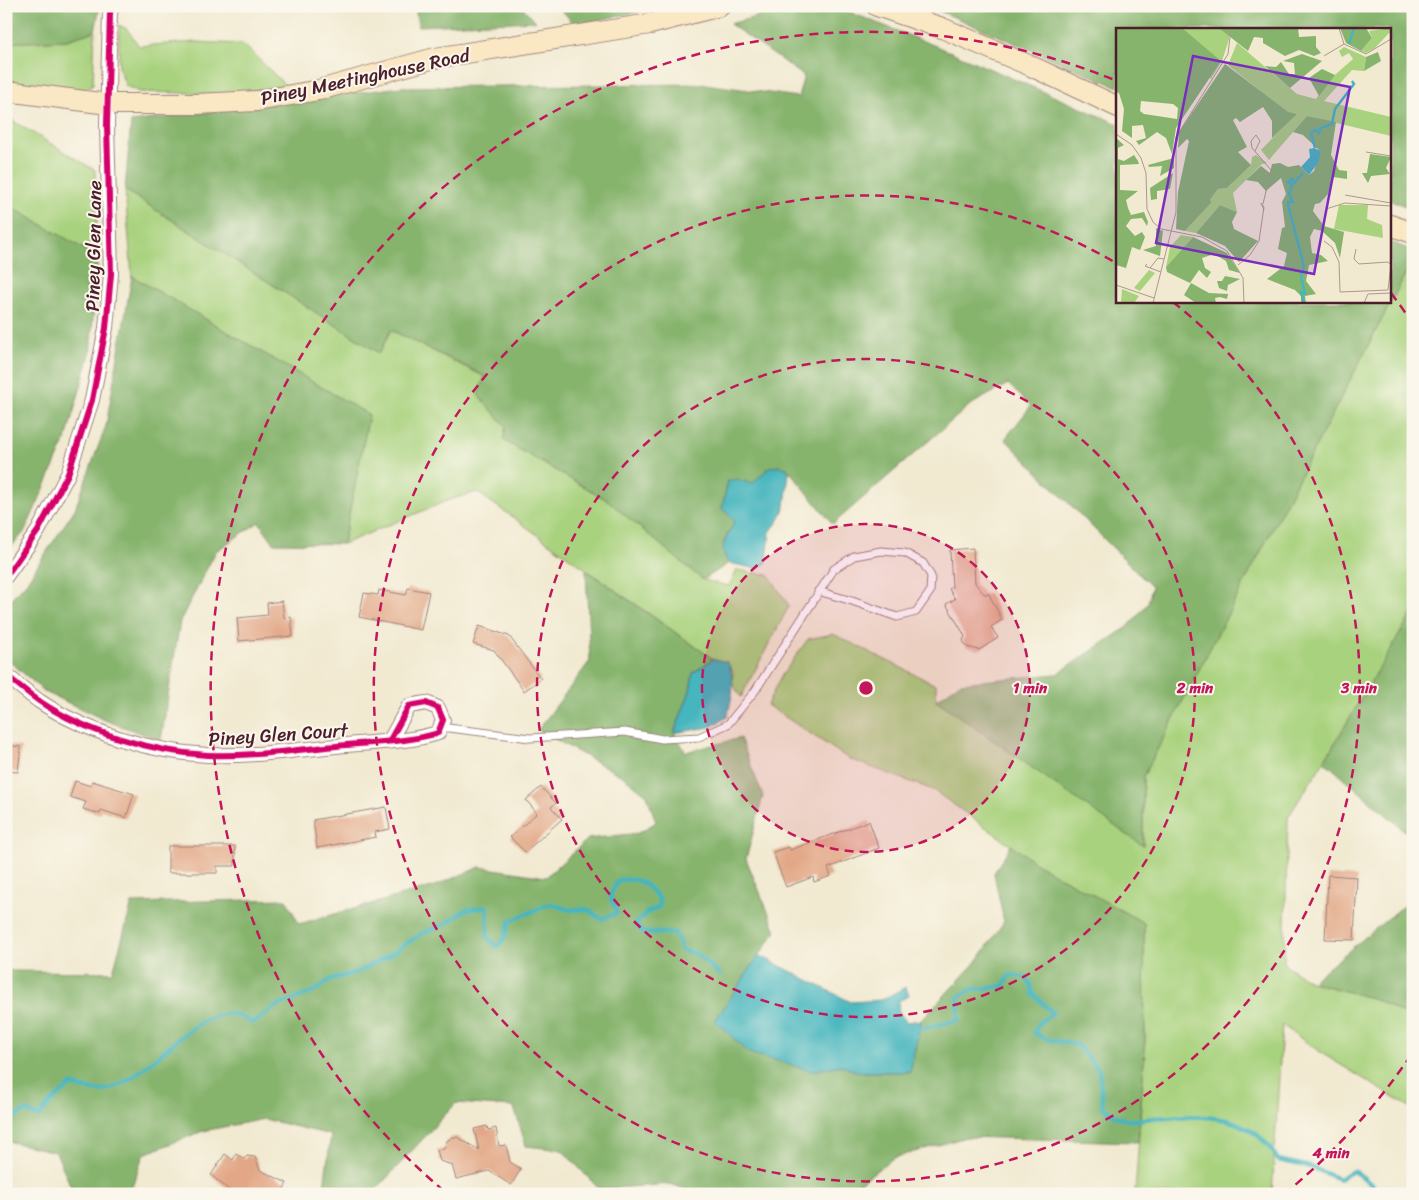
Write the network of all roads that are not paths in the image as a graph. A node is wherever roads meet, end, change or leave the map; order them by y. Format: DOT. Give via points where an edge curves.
graph roads {
  1 [pos="112,6"];
  2 [pos="720,6"];
  3 [pos="877,6"];
  4 [pos="6,91"];
  5 [pos="108,104"];
  6 [pos="1116,107"];
  7 [pos="1392,226"];
  8 [pos="1413,233"];
  9 [pos="6,576"];
  10 [pos="818,592"];
  11 [pos="6,675"];
  12 [pos="440,727"];
  13 [pos="390,740"];
  1 -- 5 [label="street, Piney Glen Lane"];
  2 -- 5 [label="main road, Piney Meetinghouse Road" via="650,24 435,58 318,90 257,101"];
  3 -- 6 [label="main road" via="951,32"];
  4 -- 5 [label="main road, Piney Meetinghouse Road"];
  5 -- 9 [label="street, Piney Glen Lane" via="111,274 106,328 92,400 68,474 38,531"];
  7 -- 8 [label="main road"];
  10 -- 10 [label="lane" via="834,569 854,556 881,552 905,554 923,563 931,576 930,592 916,612 897,617"];
  10 -- 12 [label="lane" via="755,691 728,724 699,738 662,739 625,732 530,738"];
  11 -- 13 [label="street, Piney Glen Court" via="40,702 95,730 158,749 208,755 268,753"];
  12 -- 13 [label="street, Piney Glen Court" via="438,733 416,740"];
  12 -- 13 [label="street" via="443,720 438,708 426,703 409,706"];
}
